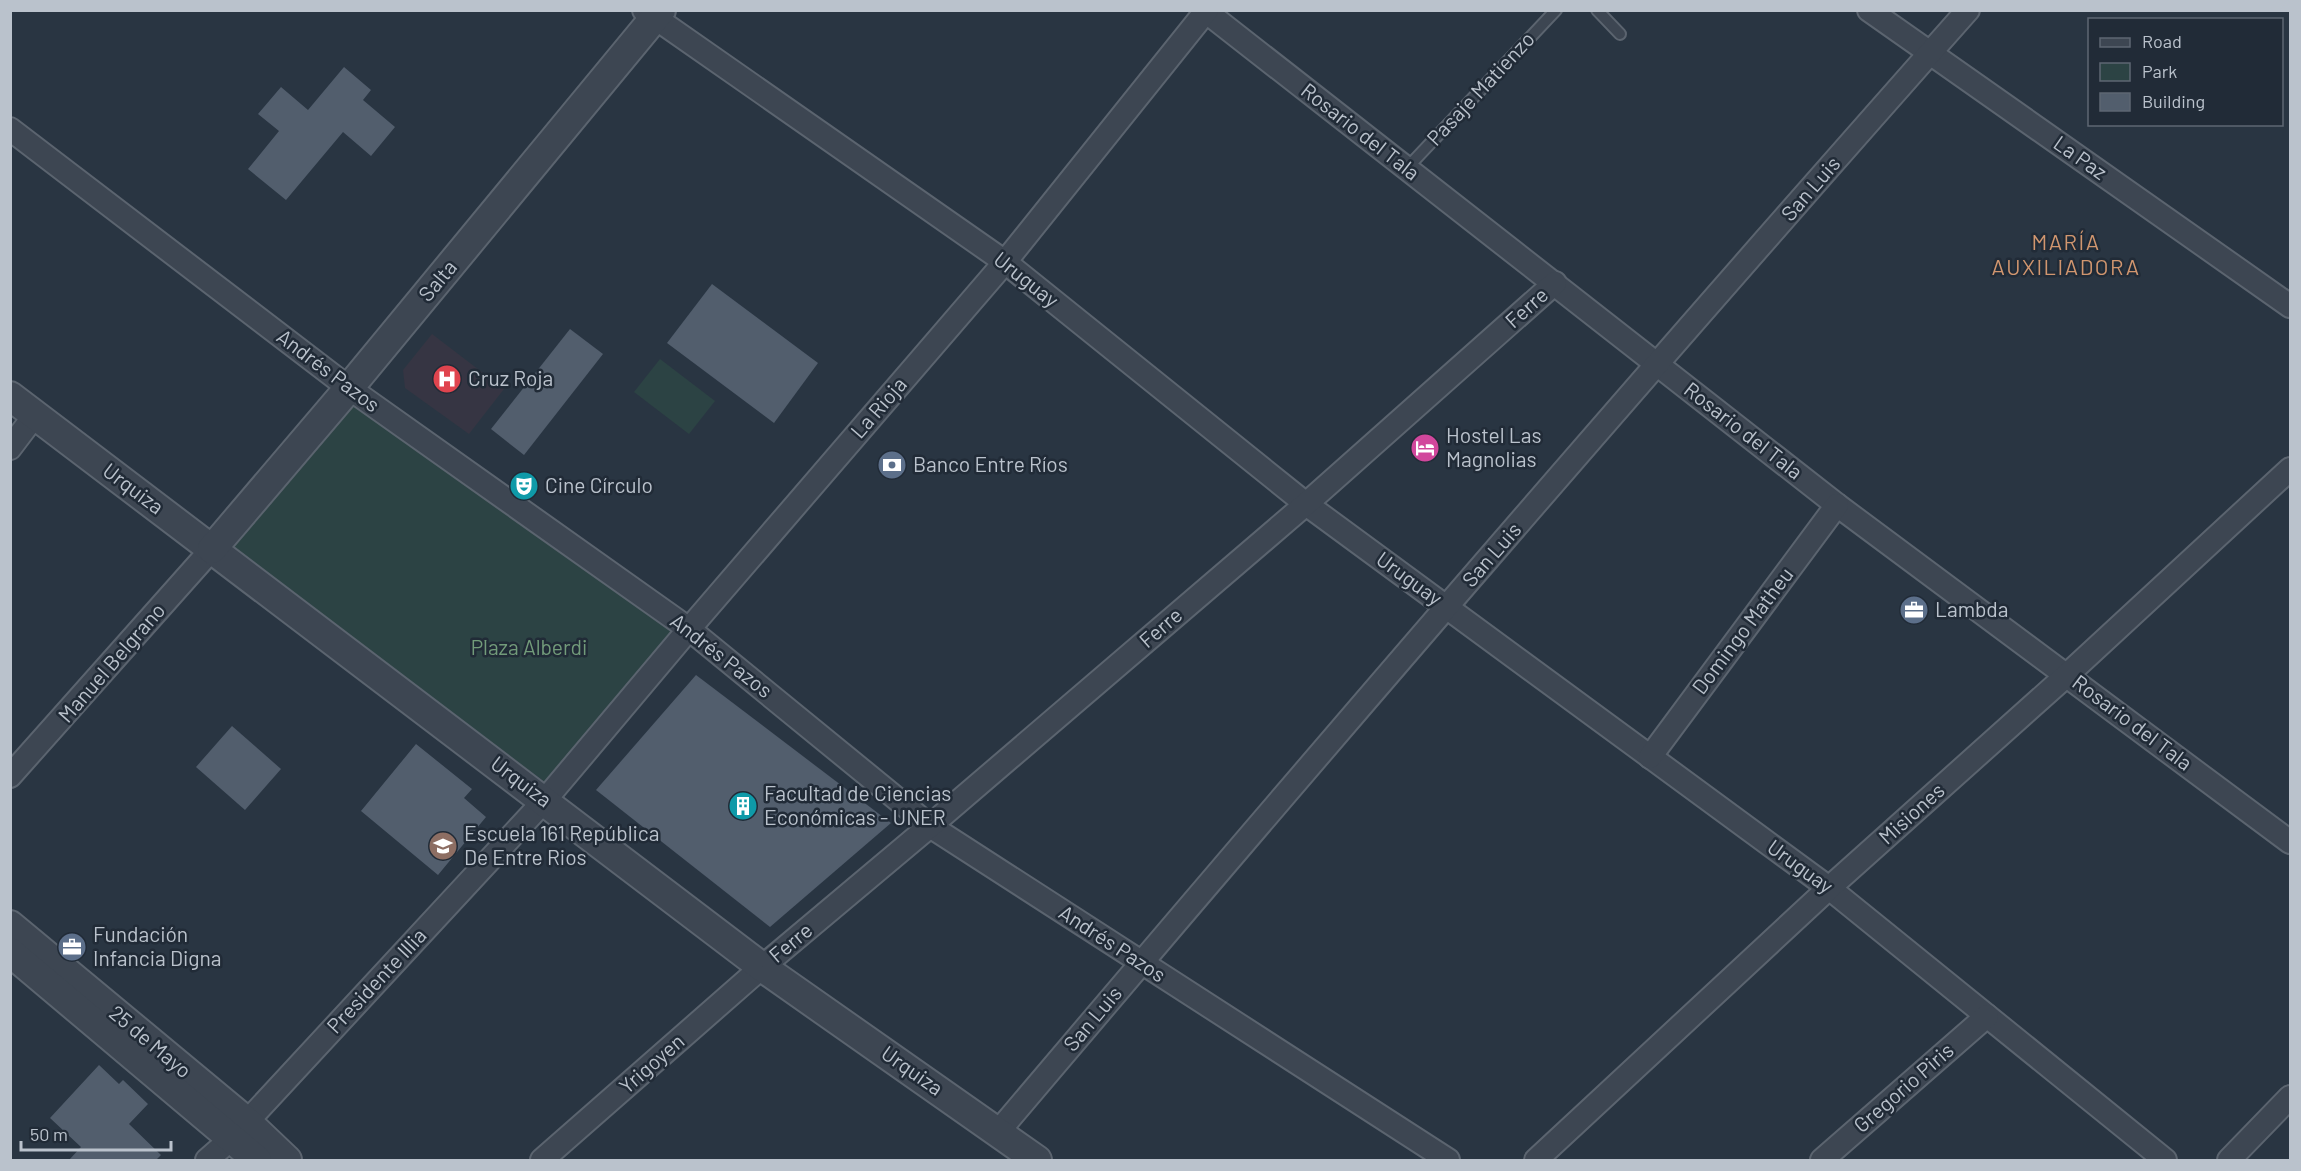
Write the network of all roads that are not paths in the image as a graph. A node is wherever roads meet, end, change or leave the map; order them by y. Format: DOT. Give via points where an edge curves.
graph roads {
  1 [pos="1556,10"];
  2 [pos="1597,10"];
  3 [pos="1869,10"];
  4 [pos="1968,10"];
  5 [pos="1205,11"];
  6 [pos="653,13"];
  7 [pos="1620,34"];
  8 [pos="1930,53"];
  9 [pos="10,129"];
  10 [pos="1407,168"];
  11 [pos="1005,262"];
  12 [pos="1555,283"];
  13 [pos="2290,306"];
  14 [pos="1658,364"];
  15 [pos="349,388"];
  16 [pos="10,396"];
  17 [pos="35,415"];
  18 [pos="10,448"];
  19 [pos="2290,469"];
  20 [pos="1306,504"];
  21 [pos="1837,505"];
  22 [pos="212,549"];
  23 [pos="1448,608"];
  24 [pos="689,629"];
  25 [pos="2067,675"];
  26 [pos="1650,757"];
  27 [pos="10,776"];
  28 [pos="545,800"];
  29 [pos="930,826"];
  30 [pos="2290,842"];
  31 [pos="1829,888"];
  32 [pos="10,925"];
  33 [pos="10,952"];
  34 [pos="1141,962"];
  35 [pos="762,967"];
  36 [pos="1987,1016"];
  37 [pos="2290,1097"];
  38 [pos="239,1130"];
  39 [pos="998,1132"];
  40 [pos="207,1161"];
  41 [pos="257,1161"];
  42 [pos="287,1161"];
  43 [pos="542,1161"];
  44 [pos="1037,1161"];
  45 [pos="1448,1161"];
  46 [pos="1536,1161"];
  47 [pos="1822,1161"];
  48 [pos="2165,1161"];
  49 [pos="2229,1161"];
  1 -- 10 [label="lane, Pasaje Matienzo"];
  2 -- 7 [label="lane"];
  3 -- 8 [label="street, La Paz"];
  4 -- 8 [label="street, San Luis"];
  5 -- 10 [label="street, Rosario del Tala"];
  5 -- 11 [label="street, La Rioja"];
  6 -- 11 [label="street, Uruguay"];
  6 -- 15 [label="street, Salta"];
  8 -- 13 [label="street, La Paz"];
  8 -- 14 [label="street, San Luis"];
  9 -- 15 [label="street, Andrés Pazos"];
  10 -- 12 [label="street, Rosario del Tala"];
  11 -- 20 [label="street, Uruguay"];
  11 -- 24 [label="street, La Rioja"];
  12 -- 14 [label="street, Rosario del Tala"];
  12 -- 20 [label="street, Ferre"];
  14 -- 21 [label="street, Rosario del Tala"];
  14 -- 23 [label="street, San Luis"];
  15 -- 22 [label="street, Salta"];
  15 -- 24 [label="street, Andrés Pazos"];
  16 -- 17 [label="street, Urquiza"];
  17 -- 18 [label="street"];
  17 -- 22 [label="street, Urquiza"];
  19 -- 25 [label="street, Misiones"];
  20 -- 23 [label="street, Uruguay"];
  20 -- 29 [label="street, Ferre"];
  21 -- 25 [label="street, Rosario del Tala"];
  21 -- 26 [label="street, Domingo Matheu"];
  22 -- 27 [label="street, Manuel Belgrano"];
  22 -- 28 [label="street, Urquiza"];
  23 -- 26 [label="street, Uruguay"];
  23 -- 34 [label="street, San Luis"];
  24 -- 28 [label="street, La Rioja"];
  24 -- 29 [label="street, Andrés Pazos"];
  25 -- 30 [label="street, Rosario del Tala"];
  25 -- 31 [label="street, Misiones"];
  26 -- 31 [label="street, Uruguay"];
  28 -- 35 [label="street, Urquiza"];
  28 -- 38 [label="street, Presidente Illia"];
  29 -- 34 [label="street, Andrés Pazos"];
  29 -- 35 [label="street, Ferre"];
  31 -- 36 [label="street, Uruguay"];
  31 -- 46 [label="street, Misiones"];
  32 -- 38 [label="street, 25 de Mayo"];
  33 -- 38 [label="street, 25 de Mayo"];
  34 -- 39 [label="street, San Luis"];
  34 -- 45 [label="street, Andrés Pazos"];
  35 -- 39 [label="street, Urquiza"];
  35 -- 43 [label="street, Yrigoyen"];
  36 -- 47 [label="street, Gregorio Piris"];
  36 -- 48 [label="street, Uruguay"];
  37 -- 49 [label="street"];
  38 -- 40 [label="street, Presidente Illia"];
  38 -- 41 [label="street, 25 de Mayo"];
  38 -- 42 [label="street, 25 de Mayo"];
  39 -- 44 [label="street, Urquiza"];
}
